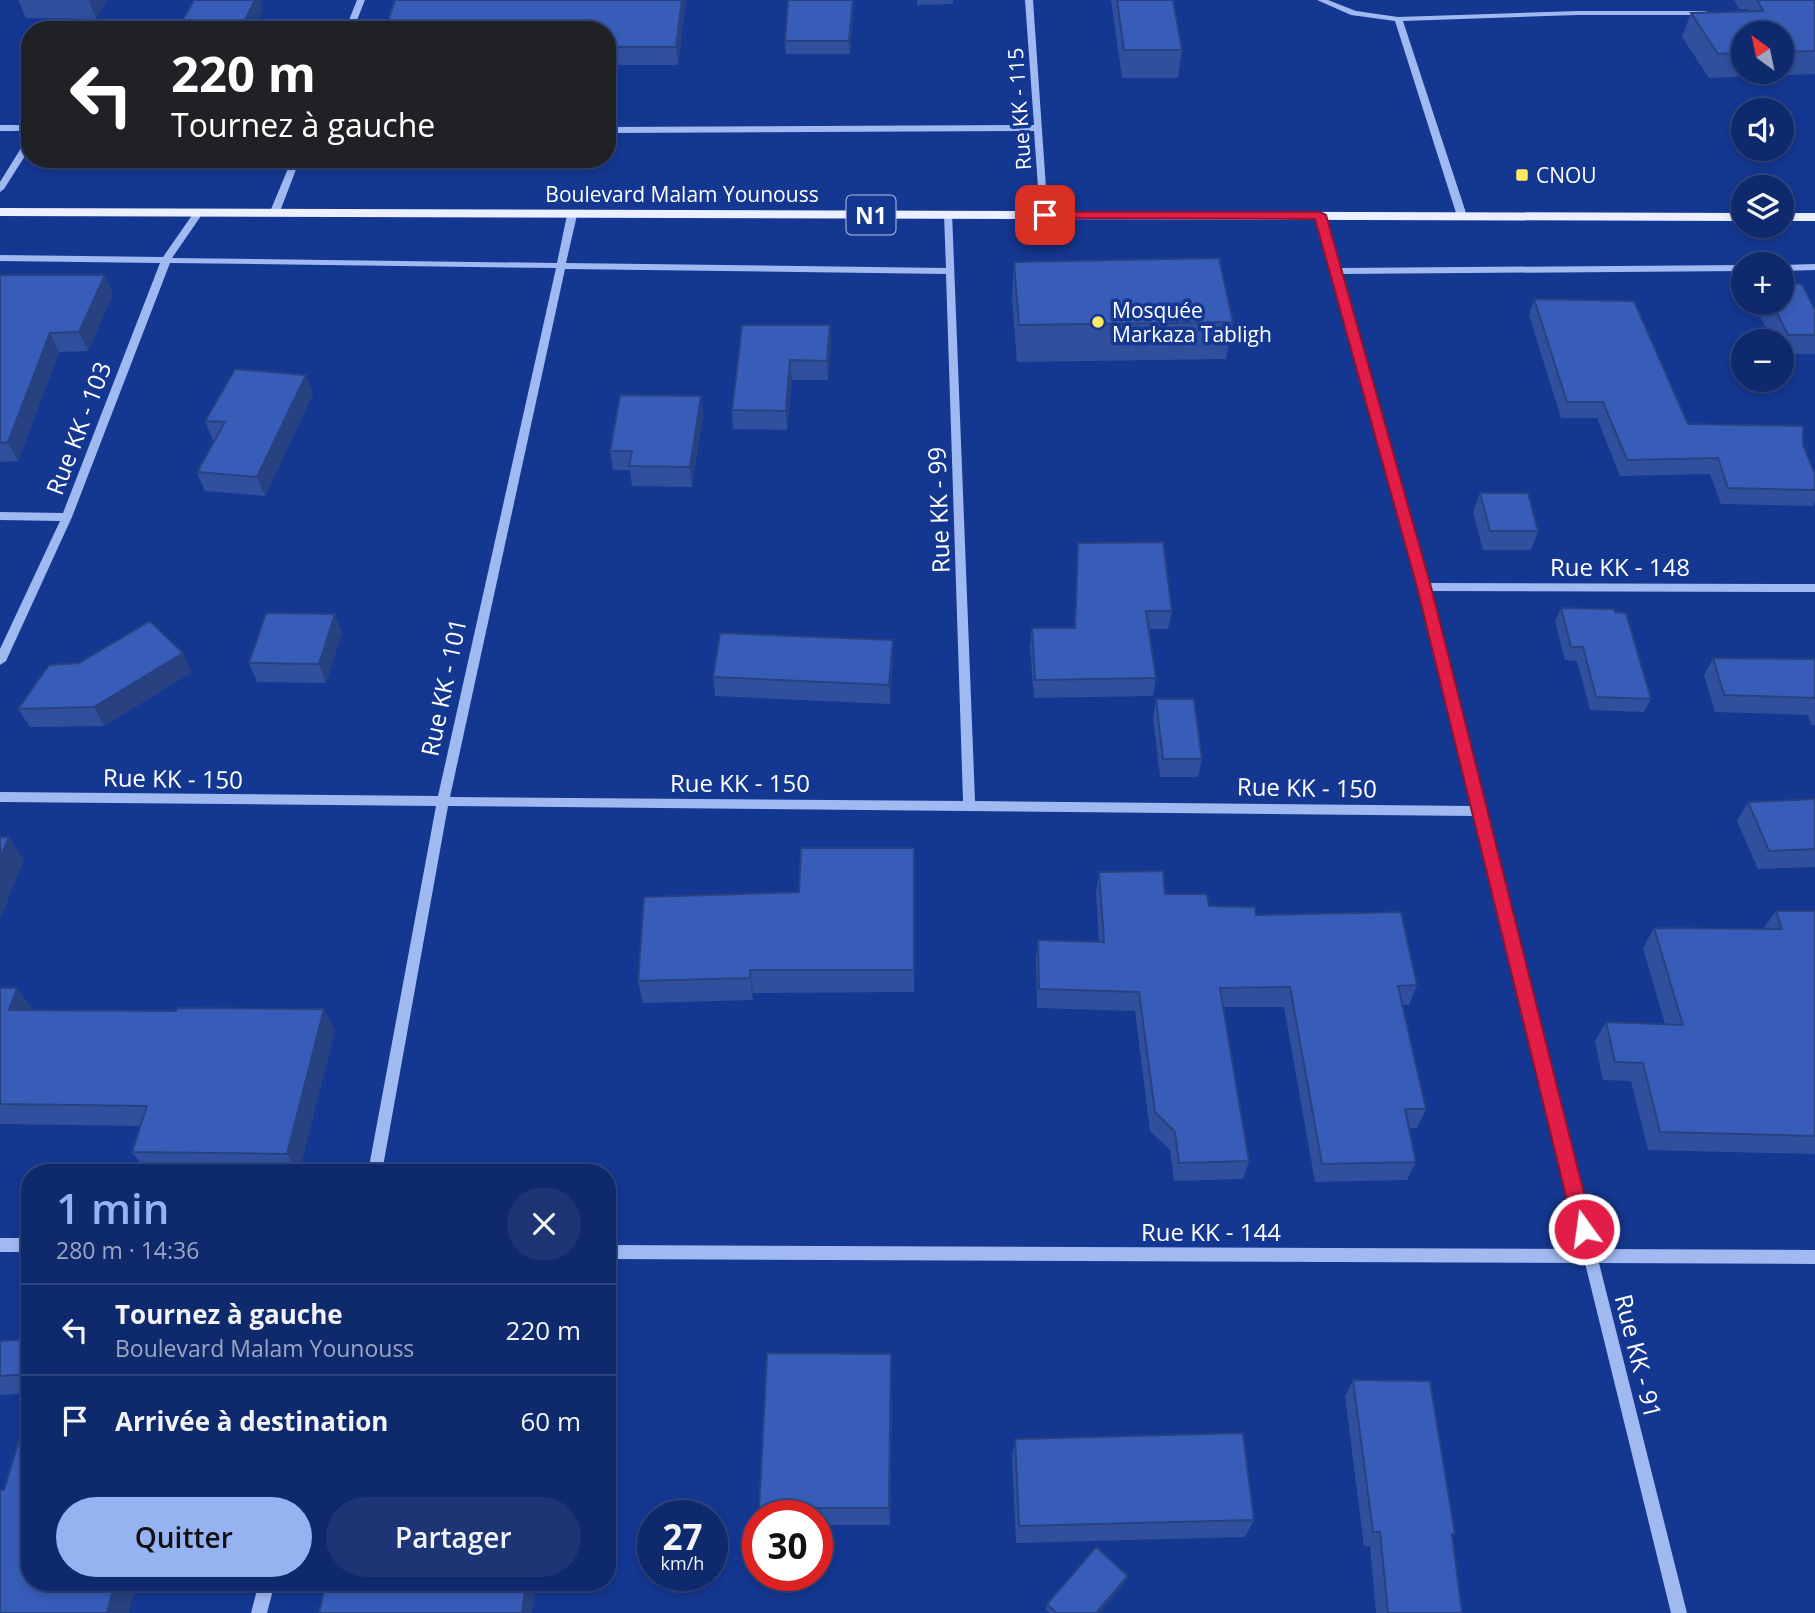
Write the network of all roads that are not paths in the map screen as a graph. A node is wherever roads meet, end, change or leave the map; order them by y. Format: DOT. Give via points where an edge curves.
graph roads {
  1 [pos="361,0"];
  2 [pos="1029,0"];
  3 [pos="1321,0"];
  4 [pos="1718,13"];
  5 [pos="1398,19"];
  6 [pos="353,21"];
  7 [pos="0,128"];
  8 [pos="21,128"];
  9 [pos="1038,128"];
  10 [pos="616,130"];
  11 [pos="21,155"];
  12 [pos="292,168"];
  13 [pos="0,189"];
  14 [pos="0,212"];
  15 [pos="198,213"];
  16 [pos="274,214"];
  17 [pos="949,214"];
  18 [pos="572,215"];
  19 [pos="1045,215"];
  20 [pos="1320,215"];
  21 [pos="1462,216"];
  22 [pos="1731,217"];
  23 [pos="1794,217"];
  24 [pos="1815,217"];
  25 [pos="0,258"];
  26 [pos="167,258"];
  27 [pos="560,266"];
  28 [pos="1815,267"];
  29 [pos="1731,268"];
  30 [pos="1794,268"];
  31 [pos="949,271"];
  32 [pos="1336,271"];
  33 [pos="0,516"];
  34 [pos="67,517"];
  35 [pos="1424,587"];
  36 [pos="1815,587"];
  37 [pos="0,661"];
  38 [pos="0,797"];
  39 [pos="443,802"];
  40 [pos="969,803"];
  41 [pos="1480,811"];
  42 [pos="376,1164"];
  43 [pos="0,1245"];
  44 [pos="21,1245"];
  45 [pos="616,1252"];
  46 [pos="1590,1255"];
  47 [pos="1815,1257"];
  48 [pos="265,1591"];
  49 [pos="259,1613"];
  50 [pos="1679,1613"];
  1 -- 6 [label="street"];
  2 -- 9 [label="street, Rue KK - 115"];
  3 -- 5 [label="street" via="1354,13"];
  4 -- 5 [label="street"];
  5 -- 21 [label="street"];
  7 -- 8 [label="street"];
  9 -- 10 [label="street"];
  9 -- 19 [label="street, Rue KK - 115"];
  11 -- 13 [label="street"];
  12 -- 16 [label="street"];
  14 -- 15 [label="main road, Boulevard Malam Younouss / N1"];
  15 -- 16 [label="main road, Boulevard Malam Younouss / N1"];
  15 -- 26 [label="street, Rue KK - 103"];
  16 -- 18 [label="main road, Boulevard Malam Younouss / N1"];
  17 -- 18 [label="main road, Boulevard Malam Younouss / N1"];
  17 -- 19 [label="main road, Boulevard Malam Younouss / N1"];
  17 -- 31 [label="street, Rue KK - 99"];
  18 -- 27 [label="street, Rue KK - 101"];
  19 -- 20 [label="main road, Boulevard Malam Younouss / N1"];
  20 -- 21 [label="main road, Boulevard Malam Younouss / N1"];
  20 -- 32 [label="street, Rue KK - 91"];
  21 -- 22 [label="main road, Boulevard Malam Younouss / N1"];
  23 -- 24 [label="main road"];
  25 -- 26 [label="street"];
  26 -- 27 [label="street"];
  26 -- 34 [label="street, Rue KK - 103"];
  27 -- 31 [label="street"];
  27 -- 39 [label="street, Rue KK - 101"];
  28 -- 30 [label="street"];
  29 -- 32 [label="street"];
  31 -- 40 [label="street, Rue KK - 99"];
  32 -- 35 [label="street, Rue KK - 91"];
  33 -- 34 [label="street"];
  34 -- 37 [label="street, Rue KK - 103"];
  35 -- 36 [label="street, Rue KK - 148"];
  35 -- 41 [label="street, Rue KK - 91"];
  38 -- 39 [label="street, Rue KK - 150"];
  39 -- 40 [label="street, Rue KK - 150"];
  39 -- 42 [label="street, Rue KK - 101"];
  40 -- 41 [label="street, Rue KK - 150"];
  41 -- 46 [label="street, Rue KK - 91"];
  43 -- 44 [label="street"];
  45 -- 46 [label="street, Rue KK - 144"];
  46 -- 47 [label="street, Rue KK - 144"];
  46 -- 50 [label="street, Rue KK - 91"];
  48 -- 49 [label="street"];
}
